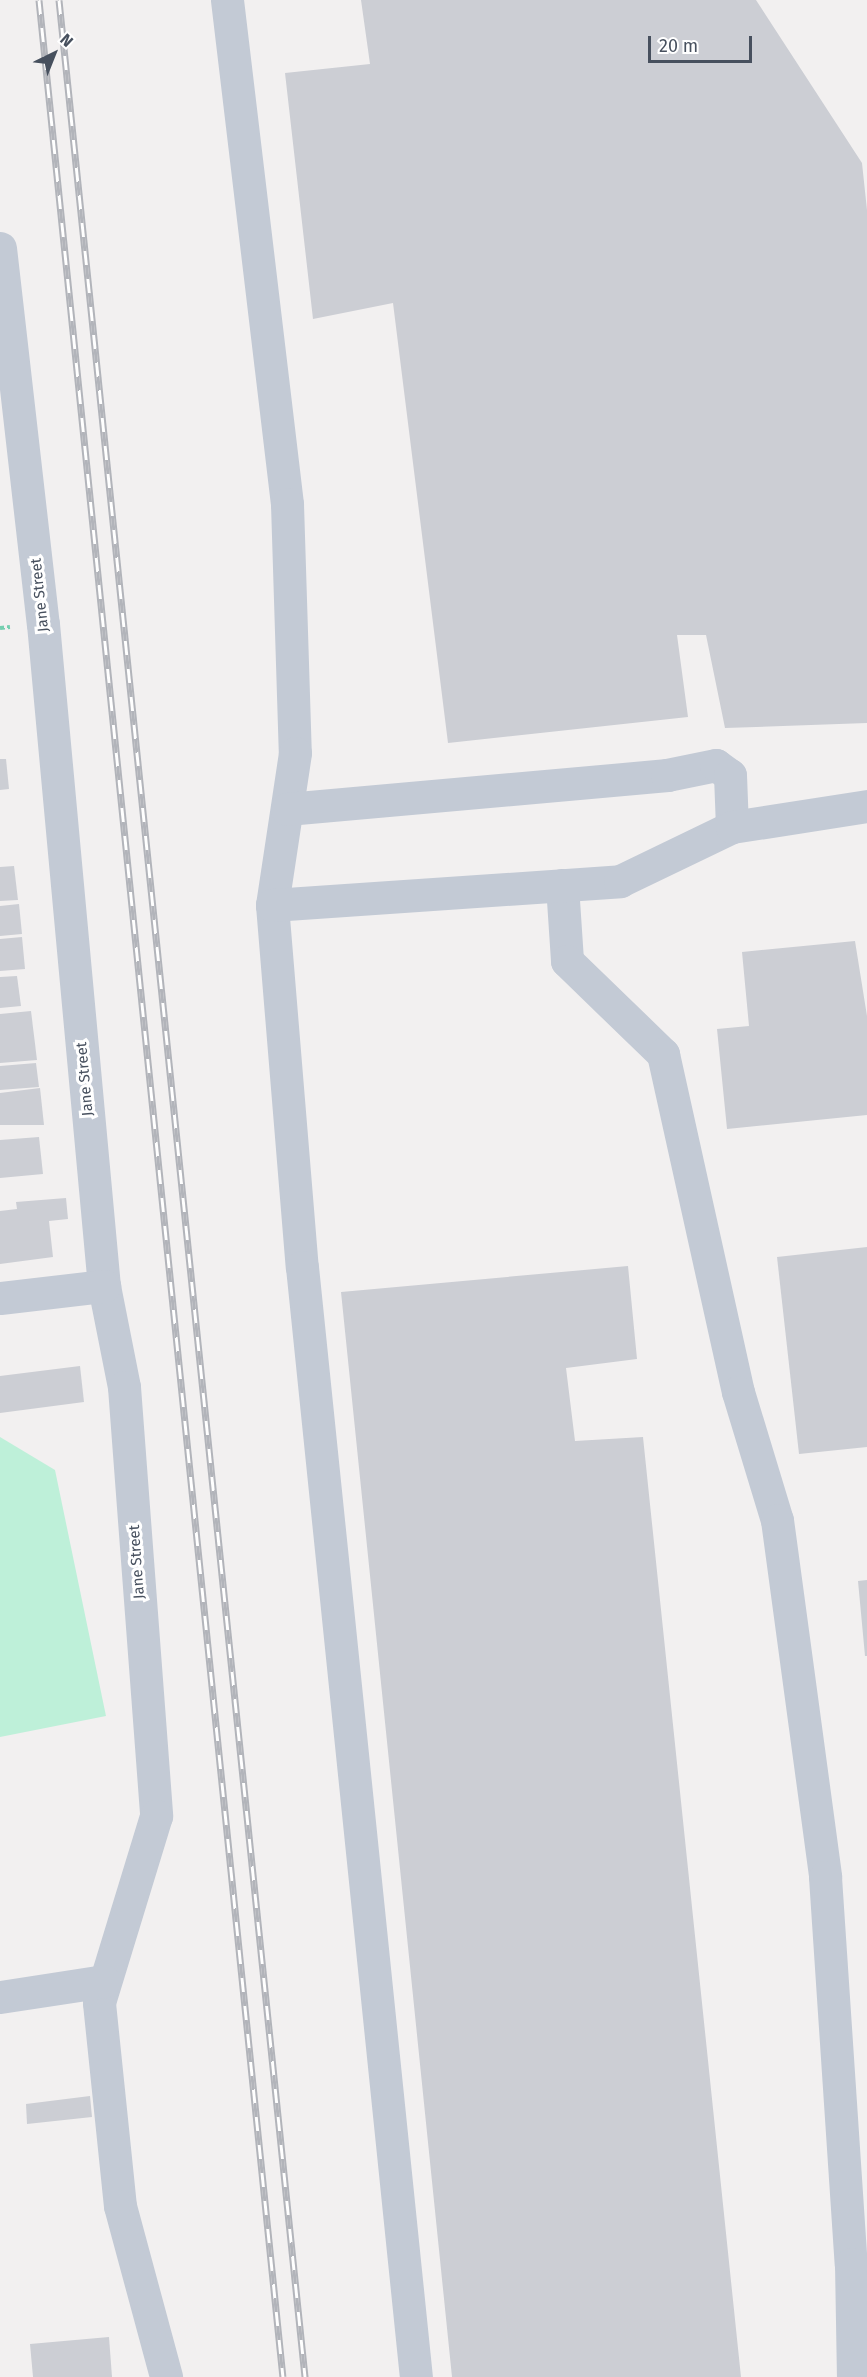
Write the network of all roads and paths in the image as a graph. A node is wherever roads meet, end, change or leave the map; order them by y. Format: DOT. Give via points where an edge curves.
graph roads {
  1 [pos="227,0"];
  2 [pos="0,248"];
  3 [pos="867,806"];
  4 [pos="287,809"];
  5 [pos="732,827"];
  6 [pos="562,885"];
  7 [pos="272,905"];
  8 [pos="104,1286"];
  9 [pos="0,1298"];
  10 [pos="104,1981"];
  11 [pos="0,1997"];
  12 [pos="166,2377"];
  13 [pos="416,2377"];
  14 [pos="853,2377"];
  1 -- 4 [label="street" via="287,504 296,753"];
  2 -- 8 [label="street, Jane Street" via="44,624"];
  3 -- 5 [label="street"];
  4 -- 5 [label="street" via="667,775 716,765 730,775"];
  4 -- 7 [label="street"];
  5 -- 6 [label="street" via="620,881"];
  6 -- 7 [label="street"];
  6 -- 14 [label="street" via="567,961 663,1054 738,1392 777,1520 825,1877 851,2264"];
  7 -- 13 [label="street" via="302,1267"];
  8 -- 9 [label="street"];
  8 -- 10 [label="street, Jane Street" via="124,1388 156,1816"];
  10 -- 11 [label="street"];
  10 -- 12 [label="street, Jane Street" via="99,2003 120,2206"];
}
